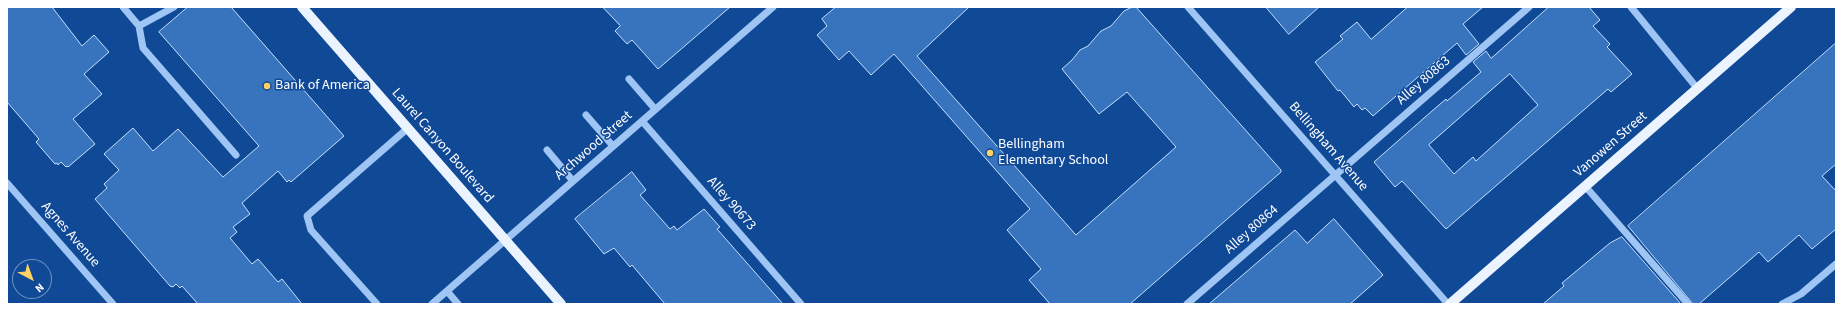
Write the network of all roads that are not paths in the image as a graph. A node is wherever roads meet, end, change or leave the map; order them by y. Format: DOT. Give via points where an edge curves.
graph roads {
  1 [pos="123,7"];
  2 [pos="174,7"];
  3 [pos="302,7"];
  4 [pos="773,7"];
  5 [pos="1188,7"];
  6 [pos="1529,7"];
  7 [pos="1631,7"];
  8 [pos="1791,7"];
  9 [pos="139,26"];
  10 [pos="629,79"];
  11 [pos="1697,88"];
  12 [pos="655,109"];
  13 [pos="586,115"];
  14 [pos="642,121"];
  15 [pos="408,128"];
  16 [pos="613,146"];
  17 [pos="547,150"];
  18 [pos="236,155"];
  19 [pos="1335,175"];
  20 [pos="573,181"];
  21 [pos="7,183"];
  22 [pos="1586,186"];
  23 [pos="505,240"];
  24 [pos="1836,264"];
  25 [pos="447,291"];
  26 [pos="112,304"];
  27 [pos="377,304"];
  28 [pos="432,304"];
  29 [pos="458,304"];
  30 [pos="561,304"];
  31 [pos="801,304"];
  32 [pos="1187,304"];
  33 [pos="1449,304"];
  34 [pos="1688,304"];
  35 [pos="1782,304"];
  1 -- 9 [label="street"];
  2 -- 9 [label="street"];
  3 -- 15 [label="main road, Laurel Canyon Boulevard"];
  4 -- 12 [label="street, Archwood Street"];
  5 -- 19 [label="street, Bellingham Avenue"];
  6 -- 19 [label="street, Alley 80863"];
  7 -- 11 [label="street"];
  8 -- 11 [label="main road, Vanowen Street"];
  9 -- 18 [label="street" via="143,48"];
  10 -- 12 [label="street"];
  11 -- 22 [label="main road, Vanowen Street"];
  12 -- 14 [label="street, Archwood Street"];
  13 -- 16 [label="street"];
  14 -- 16 [label="street, Archwood Street"];
  14 -- 31 [label="street, Alley 90673"];
  15 -- 23 [label="main road, Laurel Canyon Boulevard"];
  15 -- 27 [label="street" via="307,216 311,230"];
  16 -- 20 [label="street, Archwood Street"];
  17 -- 20 [label="street"];
  19 -- 32 [label="street, Alley 80864"];
  19 -- 33 [label="street, Bellingham Avenue"];
  20 -- 23 [label="street, Archwood Street"];
  21 -- 26 [label="street, Agnes Avenue"];
  22 -- 33 [label="main road, Vanowen Street"];
  22 -- 34 [label="street"];
  23 -- 25 [label="street, Archwood Street"];
  23 -- 30 [label="main road, Laurel Canyon Boulevard"];
  24 -- 35 [label="street" via="1801,294"];
  25 -- 28 [label="street, Archwood Street"];
  25 -- 29 [label="street"];
}
